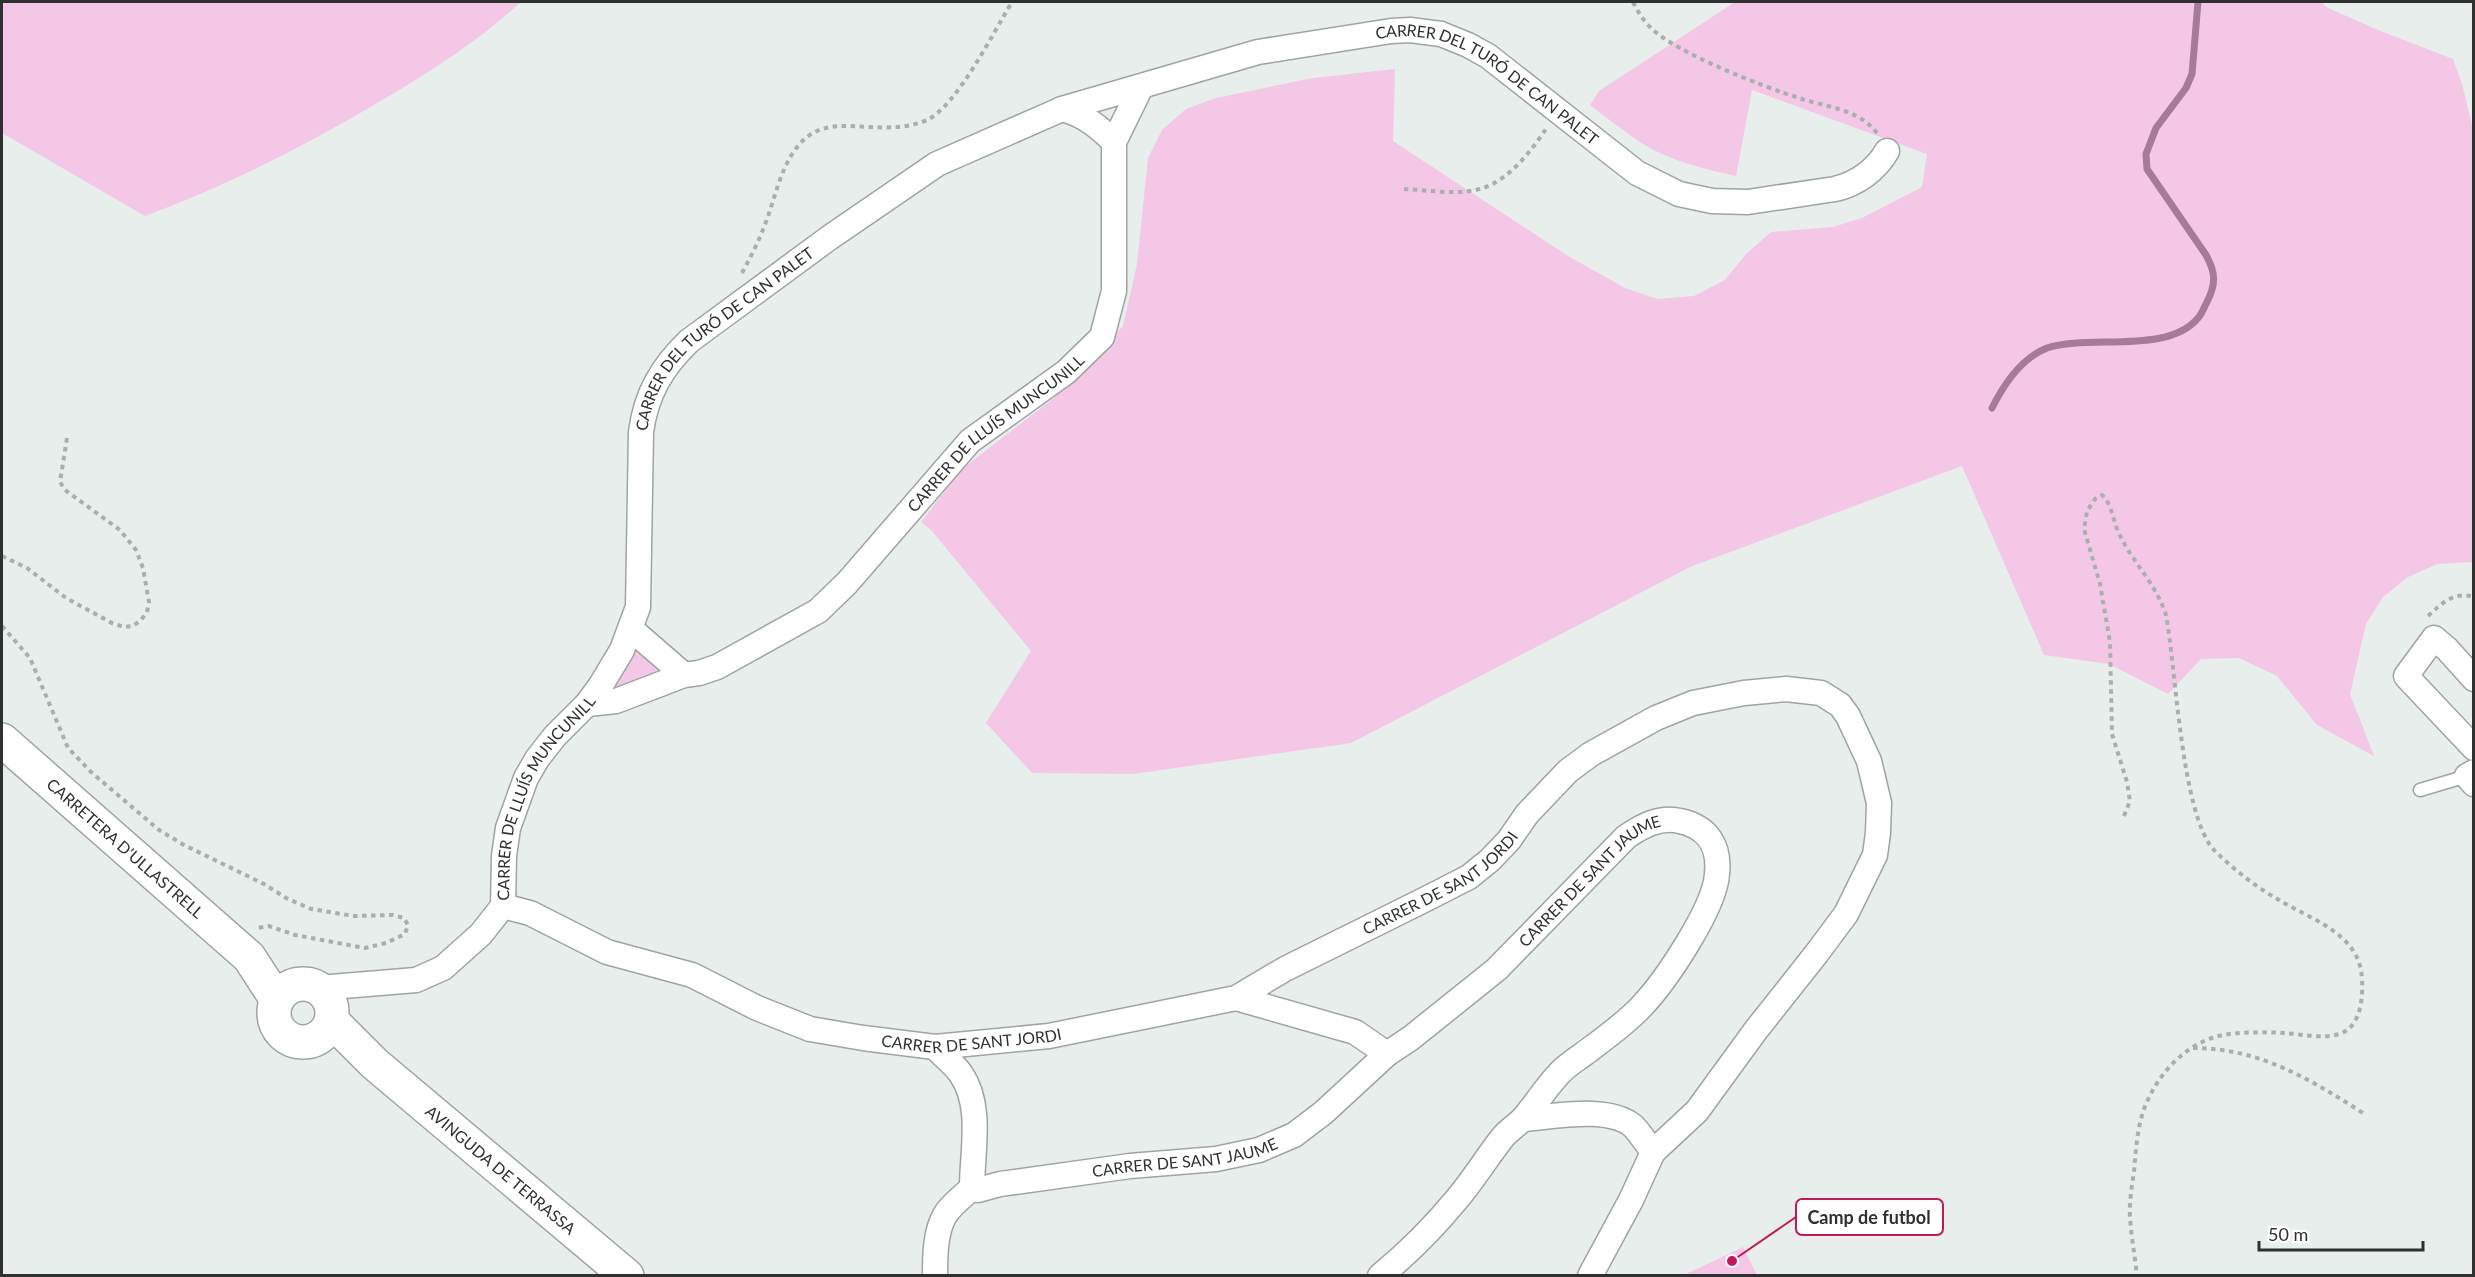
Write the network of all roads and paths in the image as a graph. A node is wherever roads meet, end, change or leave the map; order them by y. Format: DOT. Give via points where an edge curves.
graph roads {
  1 [pos="1012,2"];
  2 [pos="1633,2"];
  3 [pos="1141,87"];
  4 [pos="1062,109"];
  5 [pos="1558,109"];
  6 [pos="1114,142"];
  7 [pos="1887,151"];
  8 [pos="1404,189"];
  9 [pos="741,275"];
  10 [pos="67,438"];
  11 [pos="2,556"];
  12 [pos="2474,597"];
  13 [pos="2,626"];
  14 [pos="631,629"];
  15 [pos="2434,638"];
  16 [pos="684,675"];
  17 [pos="2474,679"];
  18 [pos="587,704"];
  19 [pos="2,740"];
  20 [pos="2474,748"];
  21 [pos="2471,777"];
  22 [pos="2420,790"];
  23 [pos="2124,816"];
  24 [pos="503,906"];
  25 [pos="242,950"];
  26 [pos="1236,998"];
  27 [pos="312,1008"];
  28 [pos="935,1047"];
  29 [pos="2190,1048"];
  30 [pos="1387,1054"];
  31 [pos="2363,1113"];
  32 [pos="1523,1119"];
  33 [pos="1653,1152"];
  34 [pos="972,1188"];
  35 [pos="627,1275"];
  36 [pos="935,1275"];
  37 [pos="1380,1275"];
  38 [pos="1590,1275"];
  39 [pos="2137,1275"];
  1 -- 9 [label="path" via="959,89 937,115 903,126 827,128 800,144 786,167 764,229"];
  2 -- 7 [label="path" via="1652,29 1691,52 1739,75 1866,121 1876,130"];
  3 -- 4 [label="street, CARRER DEL TURÓ DE CAN PALET"];
  3 -- 5 [label="street, CARRER DEL TURÓ DE CAN PALET" via="1258,52 1410,30 1441,34 1468,45"];
  3 -- 6 [label="street, CARRER DE LLUÍS MUNCUNILL"];
  4 -- 6 [label="street" via="1091,122"];
  4 -- 14 [label="street, CARRER DEL TURÓ DE CAN PALET" via="937,164 829,238 689,340 672,357 644,411 638,606"];
  5 -- 7 [label="street, CARRER DEL TURÓ DE CAN PALET" via="1637,173 1679,194 1712,201 1767,200 1847,186 1875,168"];
  5 -- 8 [label="path" via="1536,142 1503,178 1483,188 1462,192"];
  6 -- 16 [label="street, CARRER DE LLUÍS MUNCUNILL" via="1114,291 1107,324 1096,345 1066,372 970,441 818,611 717,666"];
  10 -- 11 [label="path" via="60,482 64,490 128,538 143,568 147,612 132,626 112,623"];
  12 -- 15 [label="path" via="2464,594 2450,598 2426,618"];
  13 -- 25 [label="path" via="30,658 68,748 159,830 312,909 354,916 393,915 404,918 408,925 405,934 365,948 269,926 249,930"];
  14 -- 16 [label="street"];
  14 -- 18 [label="street, CARRER DEL TURÓ DE CAN PALET"];
  15 -- 17 [label="street"];
  15 -- 20 [label="street" via="2406,675"];
  16 -- 18 [label="street, CARRER DE LLUÍS MUNCUNILL" via="624,698"];
  18 -- 24 [label="street, CARRER DE LLUÍS MUNCUNILL" via="555,736 526,778 508,828"];
  19 -- 25 [label="street, CARRETERA D'ULLASTRELL"];
  21 -- 22 [label="lane"];
  23 -- 29 [label="path" via="2130,801 2112,734 2110,642 2100,584 2084,529 2087,511 2102,495 2109,502 2124,544 2155,590 2166,615 2185,759 2206,839 2257,885 2344,939 2353,947 2361,966 2360,1008 2341,1034 2230,1034"];
  24 -- 27 [label="street, CARRER DE LLUÍS MUNCUNILL" via="481,934 443,968 416,980 372,985 342,1000"];
  24 -- 28 [label="street, CARRER DE SANT JORDI" via="530,913 607,952 693,975 757,1008 810,1029"];
  25 -- 27 [label="street, CARRETERA D'ULLASTRELL"];
  26 -- 28 [label="street, CARRER DE SANT JORDI" via="1049,1036"];
  26 -- 30 [label="street" via="1355,1032"];
  26 -- 33 [label="street, CARRER DE SANT JORDI" via="1285,969 1469,877 1496,853 1568,771 1656,718 1693,703 1744,693 1786,689 1821,693 1840,705 1848,716 1869,761 1879,803 1875,855 1846,914 1817,954 1697,1111"];
  27 -- 35 [label="street, AVINGUDA DE TERRASSA"];
  28 -- 34 [label="street" via="961,1074 970,1092 975,1136"];
  29 -- 31 [label="path" via="2260,1058 2295,1071"];
  29 -- 39 [label="path" via="2172,1064 2150,1097 2138,1132 2129,1215"];
  30 -- 32 [label="street, CARRER DE SANT JAUME" via="1497,969 1626,837 1658,820 1675,819 1699,828 1708,834 1714,847 1718,874 1683,952 1641,1008 1558,1073"];
  30 -- 34 [label="street, CARRER DE SANT JAUME" via="1323,1113 1280,1143 1216,1159 1130,1166"];
  32 -- 33 [label="street" via="1599,1114 1616,1117 1632,1126"];
  32 -- 37 [label="street, CARRER DE SANT JAUME" via="1504,1136 1457,1200 1409,1252"];
  33 -- 38 [label="street"];
  34 -- 36 [label="street" via="945,1215"];
}
